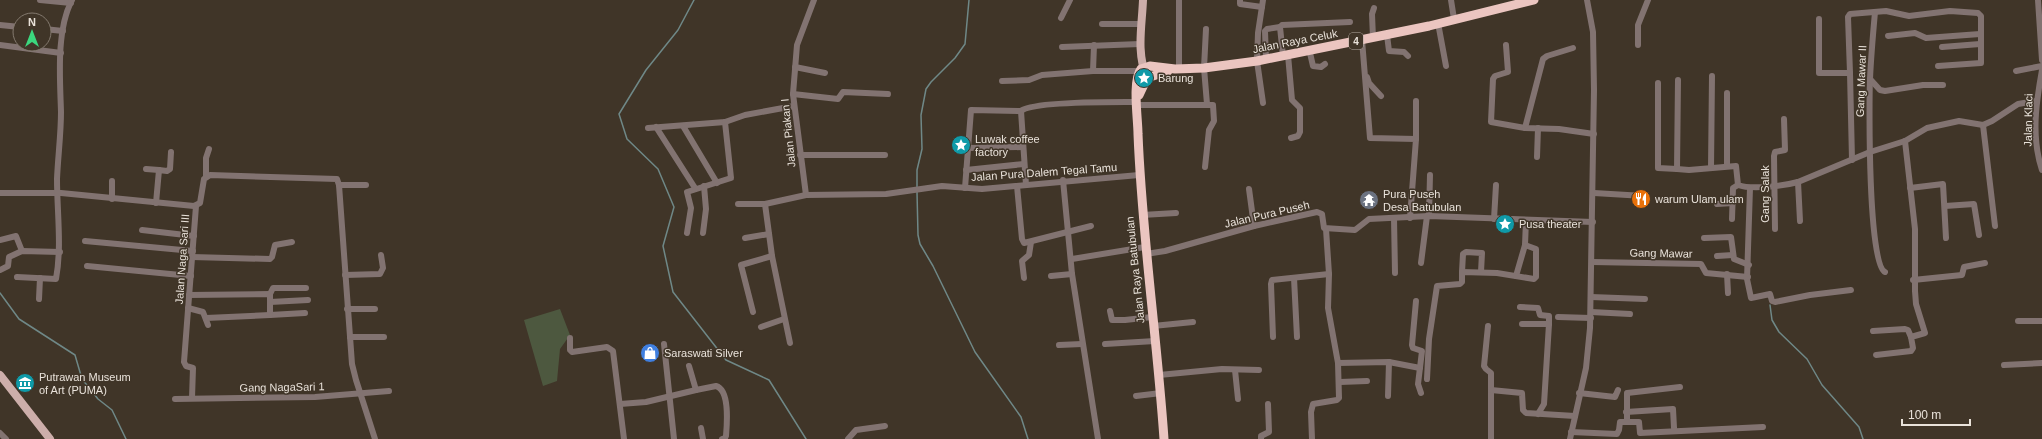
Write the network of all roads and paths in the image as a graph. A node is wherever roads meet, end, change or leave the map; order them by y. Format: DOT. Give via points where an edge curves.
graph roads {
  1 [pos="40,0"];
  2 [pos="814,0"];
  3 [pos="1070,0"];
  4 [pos="1143,0"];
  5 [pos="1179,0"];
  6 [pos="1240,0"];
  7 [pos="1263,0"];
  8 [pos="1451,0"];
  9 [pos="1534,0"];
  10 [pos="1586,0"];
  11 [pos="1648,0"];
  12 [pos="2038,0"];
  13 [pos="71,2"];
  14 [pos="1262,7"];
  15 [pos="1374,8"];
  16 [pos="1875,12"];
  17 [pos="1061,18"];
  18 [pos="1454,19"];
  19 [pos="1819,19"];
  20 [pos="1350,22"];
  21 [pos="1438,23"];
  22 [pos="1102,24"];
  23 [pos="1142,24"];
  24 [pos="0,25"];
  25 [pos="12,26"];
  26 [pos="1280,27"];
  27 [pos="1206,29"];
  28 [pos="52,30"];
  29 [pos="63,31"];
  30 [pos="1980,34"];
  31 [pos="1387,35"];
  32 [pos="1888,36"];
  33 [pos="1367,39"];
  34 [pos="1140,44"];
  35 [pos="1506,44"];
  36 [pos="1980,44"];
  37 [pos="0,45"];
  38 [pos="1094,45"];
  39 [pos="1638,45"];
  40 [pos="1942,46"];
  41 [pos="1062,47"];
  42 [pos="1572,48"];
  43 [pos="61,53"];
  44 [pos="1310,54"];
  45 [pos="1285,55"];
  46 [pos="1408,56"];
  47 [pos="1261,60"];
  48 [pos="2042,60"];
  49 [pos="1325,64"];
  50 [pos="1446,66"];
  51 [pos="1938,66"];
  52 [pos="2042,66"];
  53 [pos="795,67"];
  54 [pos="1204,68"];
  55 [pos="1141,69"];
  56 [pos="1177,69"];
  57 [pos="2042,70"];
  58 [pos="1093,71"];
  59 [pos="2016,71"];
  60 [pos="825,73"];
  61 [pos="1850,73"];
  62 [pos="1712,76"];
  63 [pos="1148,78"];
  64 [pos="1870,79"];
  65 [pos="1678,80"];
  66 [pos="1002,81"];
  67 [pos="1658,84"];
  68 [pos="1943,85"];
  69 [pos="1727,93"];
  70 [pos="793,94"];
  71 [pos="888,94"];
  72 [pos="1381,96"];
  73 [pos="1416,101"];
  74 [pos="1137,102"];
  75 [pos="1263,103"];
  76 [pos="1207,104"];
  77 [pos="2038,104"];
  78 [pos="794,106"];
  79 [pos="1021,111"];
  80 [pos="1784,119"];
  81 [pos="725,122"];
  82 [pos="1983,125"];
  83 [pos="683,126"];
  84 [pos="656,127"];
  85 [pos="648,128"];
  86 [pos="1525,128"];
  87 [pos="1538,128"];
  88 [pos="1594,134"];
  89 [pos="1291,138"];
  90 [pos="1416,139"];
  91 [pos="1905,141"];
  92 [pos="968,148"];
  93 [pos="1023,148"];
  94 [pos="209,149"];
  95 [pos="2039,149"];
  96 [pos="171,152"];
  97 [pos="1870,152"];
  98 [pos="800,155"];
  99 [pos="885,155"];
  100 [pos="1537,157"];
  101 [pos="1852,160"];
  102 [pos="1024,164"];
  103 [pos="1727,166"];
  104 [pos="1205,167"];
  105 [pos="1677,168"];
  106 [pos="1711,168"];
  107 [pos="146,169"];
  108 [pos="159,170"];
  109 [pos="966,170"];
  110 [pos="2042,170"];
  111 [pos="1139,175"];
  112 [pos="1430,175"];
  113 [pos="206,177"];
  114 [pos="1063,180"];
  115 [pos="112,181"];
  116 [pos="1798,182"];
  117 [pos="717,183"];
  118 [pos="339,185"];
  119 [pos="366,185"];
  120 [pos="1026,185"];
  121 [pos="1496,185"];
  122 [pos="1738,185"];
  123 [pos="704,186"];
  124 [pos="1017,186"];
  125 [pos="1776,187"];
  126 [pos="695,188"];
  127 [pos="965,188"];
  128 [pos="1750,188"];
  129 [pos="1910,188"];
  130 [pos="1250,189"];
  131 [pos="3,193"];
  132 [pos="58,193"];
  133 [pos="1594,193"];
  134 [pos="806,195"];
  135 [pos="1644,196"];
  136 [pos="112,199"];
  137 [pos="156,203"];
  138 [pos="1733,203"];
  139 [pos="738,204"];
  140 [pos="765,204"];
  141 [pos="1717,204"];
  142 [pos="196,206"];
  143 [pos="1945,206"];
  144 [pos="1176,213"];
  145 [pos="1142,215"];
  146 [pos="1428,216"];
  147 [pos="1394,218"];
  148 [pos="1410,218"];
  149 [pos="1494,219"];
  150 [pos="1732,219"];
  151 [pos="1526,220"];
  152 [pos="1800,221"];
  153 [pos="1593,222"];
  154 [pos="1091,226"];
  155 [pos="1254,226"];
  156 [pos="1995,226"];
  157 [pos="1326,229"];
  158 [pos="1775,229"];
  159 [pos="142,230"];
  160 [pos="1068,231"];
  161 [pos="687,233"];
  162 [pos="703,233"];
  163 [pos="769,234"];
  164 [pos="1979,235"];
  165 [pos="194,236"];
  166 [pos="745,238"];
  167 [pos="1704,238"];
  168 [pos="1946,238"];
  169 [pos="0,240"];
  170 [pos="85,241"];
  171 [pos="292,242"];
  172 [pos="1031,242"];
  173 [pos="1525,245"];
  174 [pos="22,251"];
  175 [pos="1145,251"];
  176 [pos="60,252"];
  177 [pos="193,254"];
  178 [pos="382,255"];
  179 [pos="1732,255"];
  180 [pos="772,256"];
  181 [pos="1717,256"];
  182 [pos="1072,259"];
  183 [pos="1592,262"];
  184 [pos="1420,263"];
  185 [pos="1985,263"];
  186 [pos="1748,265"];
  187 [pos="87,266"];
  188 [pos="0,270"];
  189 [pos="1395,272"];
  190 [pos="1462,272"];
  191 [pos="1481,272"];
  192 [pos="1885,272"];
  193 [pos="1072,274"];
  194 [pos="1329,274"];
  195 [pos="1728,274"];
  196 [pos="344,275"];
  197 [pos="17,276"];
  198 [pos="191,276"];
  199 [pos="1051,276"];
  200 [pos="1516,276"];
  201 [pos="1748,276"];
  202 [pos="40,278"];
  203 [pos="1024,278"];
  204 [pos="1294,278"];
  205 [pos="1913,280"];
  206 [pos="306,288"];
  207 [pos="1851,290"];
  208 [pos="1728,293"];
  209 [pos="270,294"];
  210 [pos="189,295"];
  211 [pos="1591,297"];
  212 [pos="39,299"];
  213 [pos="1646,299"];
  214 [pos="308,300"];
  215 [pos="270,302"];
  216 [pos="1416,302"];
  217 [pos="1520,307"];
  218 [pos="347,309"];
  219 [pos="375,309"];
  220 [pos="188,311"];
  221 [pos="1110,311"];
  222 [pos="753,312"];
  223 [pos="305,313"];
  224 [pos="1630,314"];
  225 [pos="270,315"];
  226 [pos="1591,315"];
  227 [pos="1558,317"];
  228 [pos="206,318"];
  229 [pos="784,319"];
  230 [pos="1153,321"];
  231 [pos="2018,321"];
  232 [pos="2042,321"];
  233 [pos="1193,322"];
  234 [pos="1522,324"];
  235 [pos="1549,324"];
  236 [pos="208,325"];
  237 [pos="1488,326"];
  238 [pos="761,327"];
  239 [pos="1873,331"];
  240 [pos="350,337"];
  241 [pos="384,337"];
  242 [pos="1273,337"];
  243 [pos="1297,337"];
  244 [pos="1911,337"];
  245 [pos="570,338"];
  246 [pos="1155,341"];
  247 [pos="790,343"];
  248 [pos="664,344"];
  249 [pos="1082,344"];
  250 [pos="1105,344"];
  251 [pos="1059,346"];
  252 [pos="1876,355"];
  253 [pos="1389,362"];
  254 [pos="1338,363"];
  255 [pos="2042,363"];
  256 [pos="2004,365"];
  257 [pos="689,366"];
  258 [pos="1420,368"];
  259 [pos="1235,370"];
  260 [pos="1259,370"];
  261 [pos="1159,375"];
  262 [pos="0,376"];
  263 [pos="1427,379"];
  264 [pos="1367,381"];
  265 [pos="1340,382"];
  266 [pos="1680,387"];
  267 [pos="696,390"];
  268 [pos="1491,390"];
  269 [pos="1618,390"];
  270 [pos="389,391"];
  271 [pos="1161,393"];
  272 [pos="1420,393"];
  273 [pos="1579,393"];
  274 [pos="360,394"];
  275 [pos="1136,396"];
  276 [pos="1388,396"];
  277 [pos="670,397"];
  278 [pos="192,398"];
  279 [pos="175,399"];
  280 [pos="1238,399"];
  281 [pos="620,404"];
  282 [pos="1268,404"];
  283 [pos="1626,412"];
  284 [pos="1538,414"];
  285 [pos="1575,416"];
  286 [pos="1627,421"];
  287 [pos="885,426"];
  288 [pos="1763,427"];
  289 [pos="701,428"];
  290 [pos="1674,428"];
  291 [pos="0,433"];
  292 [pos="1571,436"];
  293 [pos="6,439"];
  294 [pos="50,439"];
  295 [pos="375,439"];
  296 [pos="624,439"];
  297 [pos="674,439"];
  298 [pos="703,439"];
  299 [pos="722,439"];
  300 [pos="848,439"];
  301 [pos="1098,439"];
  302 [pos="1164,439"];
  303 [pos="1261,439"];
  304 [pos="1312,439"];
  305 [pos="1491,439"];
  1 -- 13 [label="street"];
  2 -- 53 [label="street, Jalan Piakan I" via="797,45"];
  3 -- 17 [label="street"];
  4 -- 23 [label="main road"];
  5 -- 56 [label="street"];
  6 -- 14 [label="street" via="1240,4"];
  7 -- 14 [label="street"];
  8 -- 18 [label="street"];
  9 -- 18 [label="highway, Jalan Raya Celuk / 4"];
  10 -- 88 [label="street" via="1593,32"];
  11 -- 39 [label="street" via="1638,25"];
  12 -- 48 [label="street"];
  13 -- 29 [label="street"];
  14 -- 47 [label="street" via="1258,33"];
  15 -- 33 [label="street"];
  16 -- 30 [label="street" via="1909,16 1950,11 1976,12 1981,16"];
  16 -- 61 [label="street" via="1849,15"];
  16 -- 64 [label="street, Gang Mawar II"];
  18 -- 21 [label="highway, Jalan Raya Celuk / 4"];
  19 -- 61 [label="street" via="1819,73"];
  20 -- 26 [label="street"];
  21 -- 31 [label="highway, Jalan Raya Celuk / 4"];
  21 -- 50 [label="street"];
  22 -- 23 [label="street"];
  23 -- 34 [label="main road"];
  24 -- 25 [label="street"];
  26 -- 45 [label="street"];
  26 -- 47 [label="street" via="1265,31"];
  27 -- 54 [label="street"];
  28 -- 29 [label="street"];
  29 -- 43 [label="street"];
  30 -- 32 [label="street" via="1926,38 1914,33"];
  30 -- 36 [label="street"];
  31 -- 33 [label="highway, Jalan Raya Celuk / 4"];
  31 -- 46 [label="street" via="1389,51 1404,52"];
  33 -- 45 [label="highway, Jalan Raya Celuk / 4"];
  33 -- 72 [label="street" via="1368,78"];
  33 -- 90 [label="street" via="1370,138"];
  34 -- 38 [label="street"];
  34 -- 55 [label="main road"];
  35 -- 86 [label="street" via="1508,72 1494,78 1490,120 1494,123"];
  36 -- 40 [label="street"];
  36 -- 51 [label="street" via="1980,64"];
  37 -- 43 [label="street"];
  38 -- 41 [label="street"];
  38 -- 58 [label="street"];
  42 -- 86 [label="street" via="1543,59"];
  43 -- 132 [label="street"];
  44 -- 49 [label="street" via="1313,66"];
  45 -- 47 [label="highway, Jalan Raya Celuk / 4"];
  45 -- 89 [label="street" via="1292,100 1300,108 1300,132 1298,136"];
  47 -- 54 [label="highway, Jalan Raya Celuk / 4"];
  47 -- 75 [label="street"];
  52 -- 59 [label="street"];
  53 -- 60 [label="street"];
  53 -- 70 [label="street, Jalan Piakan I"];
  54 -- 56 [label="highway, Jalan Raya Celuk / 4"];
  54 -- 76 [label="street"];
  55 -- 56 [label="highway, Jalan Raya Celuk / 4"];
  55 -- 58 [label="street"];
  55 -- 63 [label="main road"];
  55 -- 74 [label="highway, Jalan Raya Batubulan"];
  56 -- 63 [label="highway, Jalan Raya Celuk / 4"];
  57 -- 77 [label="street, Jalan Klaci"];
  58 -- 66 [label="street"];
  61 -- 101 [label="street"];
  62 -- 106 [label="street"];
  63 -- 74 [label="highway"];
  64 -- 68 [label="street" via="1880,90 1885,91 1928,84"];
  64 -- 97 [label="street, Gang Mawar II"];
  65 -- 105 [label="street"];
  67 -- 105 [label="street" via="1658,168"];
  69 -- 103 [label="street"];
  70 -- 71 [label="street" via="838,99 843,92"];
  70 -- 78 [label="street, Jalan Piakan I"];
  73 -- 90 [label="street"];
  74 -- 76 [label="street"];
  74 -- 79 [label="street" via="1063,104"];
  74 -- 111 [label="highway, Jalan Raya Batubulan"];
  76 -- 104 [label="street" via="1213,105 1214,118 1209,130"];
  77 -- 82 [label="street" via="2018,104"];
  77 -- 95 [label="street, Jalan Klaci"];
  78 -- 81 [label="street" via="745,115"];
  78 -- 98 [label="street, Jalan Piakan I"];
  79 -- 92 [label="street" via="971,110"];
  79 -- 93 [label="street"];
  80 -- 125 [label="street, Gang Salak" via="1785,150 1775,152 1774,156"];
  81 -- 83 [label="street"];
  81 -- 117 [label="street" via="732,177 730,180"];
  82 -- 91 [label="street" via="1959,121 1938,125 1927,128"];
  82 -- 156 [label="street"];
  83 -- 84 [label="street"];
  83 -- 117 [label="street"];
  84 -- 85 [label="street"];
  84 -- 126 [label="street"];
  86 -- 87 [label="street"];
  87 -- 88 [label="street"];
  87 -- 100 [label="street"];
  88 -- 133 [label="street"];
  90 -- 148 [label="street"];
  91 -- 97 [label="street"];
  91 -- 129 [label="street"];
  92 -- 93 [label="street"];
  92 -- 109 [label="street"];
  93 -- 102 [label="street"];
  94 -- 113 [label="street, Jalan Naga Sari III" via="206,158"];
  95 -- 110 [label="street, Jalan Klaci"];
  96 -- 108 [label="street" via="170,169"];
  97 -- 101 [label="street"];
  97 -- 192 [label="street, Gang Mawar II" via="1874,237 1879,265"];
  98 -- 99 [label="street"];
  98 -- 134 [label="street, Jalan Piakan I"];
  101 -- 116 [label="street"];
  102 -- 109 [label="street"];
  102 -- 120 [label="street"];
  103 -- 106 [label="street"];
  103 -- 122 [label="street" via="1737,167"];
  105 -- 106 [label="street"];
  107 -- 108 [label="street"];
  108 -- 137 [label="street"];
  109 -- 127 [label="street"];
  111 -- 114 [label="street, Jalan Pura Dalem Tegal Tamu"];
  111 -- 145 [label="highway, Jalan Raya Batubulan"];
  112 -- 146 [label="street"];
  113 -- 118 [label="street" via="214,174 331,178 338,180"];
  113 -- 142 [label="street, Jalan Naga Sari III" via="200,203"];
  114 -- 120 [label="street, Jalan Pura Dalem Tegal Tamu"];
  114 -- 160 [label="street"];
  115 -- 136 [label="street"];
  116 -- 125 [label="street"];
  116 -- 152 [label="street"];
  117 -- 123 [label="street"];
  118 -- 119 [label="street"];
  118 -- 196 [label="street"];
  120 -- 124 [label="street, Jalan Pura Dalem Tegal Tamu"];
  121 -- 149 [label="street"];
  122 -- 128 [label="street"];
  122 -- 138 [label="street" via="1733,188"];
  123 -- 126 [label="street"];
  123 -- 162 [label="street" via="706,209"];
  124 -- 127 [label="street, Jalan Pura Dalem Tegal Tamu"];
  124 -- 172 [label="street" via="1022,240 1026,243"];
  125 -- 128 [label="street"];
  125 -- 158 [label="street, Gang Salak"];
  126 -- 161 [label="street" via="686,194 691,208"];
  127 -- 134 [label="street, Jalan Pura Dalem Tegal Tamu" via="942,186 886,194"];
  128 -- 186 [label="street"];
  129 -- 143 [label="street" via="1941,183 1944,186"];
  129 -- 205 [label="street" via="1916,234"];
  130 -- 155 [label="street"];
  131 -- 132 [label="street"];
  132 -- 136 [label="street"];
  132 -- 176 [label="street"];
  133 -- 135 [label="street"];
  133 -- 153 [label="street"];
  134 -- 140 [label="street, Jalan Pura Dalem Tegal Tamu"];
  136 -- 137 [label="street"];
  137 -- 142 [label="street"];
  138 -- 141 [label="street"];
  138 -- 150 [label="street"];
  139 -- 140 [label="street, Jalan Pura Dalem Tegal Tamu"];
  140 -- 163 [label="street"];
  142 -- 165 [label="street, Jalan Naga Sari III"];
  143 -- 164 [label="street" via="1974,204"];
  143 -- 168 [label="street"];
  144 -- 145 [label="street"];
  145 -- 175 [label="highway, Jalan Raya Batubulan"];
  146 -- 148 [label="street"];
  146 -- 149 [label="street"];
  146 -- 184 [label="street"];
  147 -- 148 [label="street"];
  147 -- 157 [label="street" via="1369,219 1355,230"];
  147 -- 189 [label="street"];
  149 -- 151 [label="street"];
  151 -- 153 [label="street"];
  151 -- 173 [label="street"];
  153 -- 183 [label="street"];
  154 -- 160 [label="street"];
  155 -- 157 [label="street, Jalan Pura Puseh" via="1317,212 1322,214 1323,226"];
  155 -- 175 [label="street, Jalan Pura Puseh" via="1165,251"];
  157 -- 194 [label="street"];
  159 -- 165 [label="street"];
  160 -- 172 [label="street"];
  160 -- 182 [label="street"];
  163 -- 166 [label="street"];
  163 -- 180 [label="street"];
  165 -- 177 [label="street, Jalan Naga Sari III"];
  167 -- 179 [label="street" via="1731,237"];
  169 -- 174 [label="street" via="16,237"];
  170 -- 177 [label="street"];
  171 -- 177 [label="street" via="276,245 270,259"];
  172 -- 203 [label="street" via="1029,255 1022,261"];
  173 -- 200 [label="street"];
  173 -- 200 [label="street" via="1536,249 1536,277 1532,279"];
  174 -- 176 [label="street"];
  174 -- 188 [label="street" via="9,257 8,266"];
  175 -- 182 [label="street, Jalan Pura Puseh"];
  175 -- 230 [label="highway, Jalan Raya Batubulan"];
  176 -- 202 [label="street" via="56,279"];
  177 -- 198 [label="street, Jalan Naga Sari III"];
  178 -- 196 [label="street" via="383,268 380,274"];
  179 -- 181 [label="street"];
  179 -- 186 [label="street" via="1736,261"];
  180 -- 222 [label="street" via="741,265"];
  180 -- 229 [label="street"];
  182 -- 193 [label="street"];
  183 -- 195 [label="street, Gang Mawar" via="1701,264 1706,273"];
  183 -- 211 [label="street"];
  185 -- 205 [label="street" via="1964,267 1962,275"];
  186 -- 201 [label="street"];
  187 -- 198 [label="street"];
  190 -- 191 [label="street"];
  190 -- 191 [label="street" via="1463,254 1466,252 1482,253"];
  190 -- 263 [label="street" via="1461,284 1440,284 1435,288"];
  191 -- 200 [label="street"];
  193 -- 199 [label="street"];
  193 -- 249 [label="street"];
  194 -- 204 [label="street"];
  194 -- 254 [label="street" via="1328,308"];
  195 -- 201 [label="street, Gang Mawar"];
  195 -- 208 [label="street"];
  196 -- 218 [label="street"];
  197 -- 202 [label="street"];
  198 -- 210 [label="street, Jalan Naga Sari III"];
  201 -- 207 [label="street" via="1751,298 1770,294 1774,302"];
  202 -- 212 [label="street"];
  204 -- 242 [label="street" via="1274,279 1271,282"];
  204 -- 243 [label="street"];
  205 -- 244 [label="street" via="1916,304 1926,332 1924,335"];
  206 -- 209 [label="street" via="273,288"];
  209 -- 210 [label="street"];
  209 -- 215 [label="street"];
  210 -- 220 [label="street, Jalan Naga Sari III"];
  211 -- 213 [label="street"];
  211 -- 226 [label="street"];
  214 -- 215 [label="street"];
  215 -- 225 [label="street"];
  216 -- 258 [label="street" via="1412,345 1413,348 1422,350"];
  217 -- 235 [label="street" via="1538,308 1540,315 1549,316"];
  218 -- 219 [label="street"];
  218 -- 240 [label="street"];
  220 -- 228 [label="street" via="203,312"];
  220 -- 278 [label="street, Jalan Naga Sari III" via="184,362 186,366 193,368"];
  221 -- 230 [label="street" via="1112,320"];
  223 -- 225 [label="street"];
  224 -- 226 [label="street"];
  225 -- 228 [label="street"];
  226 -- 227 [label="street"];
  226 -- 273 [label="street" via="1587,358"];
  228 -- 236 [label="street"];
  229 -- 238 [label="street"];
  229 -- 247 [label="street"];
  230 -- 233 [label="street"];
  230 -- 246 [label="highway, Jalan Raya Batubulan"];
  231 -- 232 [label="street"];
  234 -- 235 [label="street"];
  235 -- 284 [label="street" via="1544,404"];
  237 -- 268 [label="street" via="1484,366 1491,372"];
  239 -- 244 [label="street" via="1907,329"];
  240 -- 241 [label="street"];
  240 -- 274 [label="street" via="353,371"];
  244 -- 252 [label="street" via="1911,351"];
  245 -- 281 [label="street" via="572,352 607,347 612,349"];
  246 -- 250 [label="street"];
  246 -- 261 [label="highway, Jalan Raya Batubulan"];
  248 -- 277 [label="street"];
  249 -- 251 [label="street"];
  249 -- 301 [label="street"];
  253 -- 254 [label="street"];
  253 -- 258 [label="street"];
  253 -- 276 [label="street"];
  254 -- 265 [label="street"];
  255 -- 256 [label="street"];
  257 -- 267 [label="street"];
  258 -- 272 [label="street"];
  259 -- 260 [label="street"];
  259 -- 261 [label="street" via="1204,370"];
  259 -- 280 [label="street"];
  261 -- 271 [label="highway, Jalan Raya Batubulan"];
  262 -- 294 [label="main road"];
  264 -- 265 [label="street"];
  265 -- 304 [label="street" via="1338,399 1316,402 1312,406"];
  266 -- 283 [label="street" via="1628,392 1625,394"];
  267 -- 277 [label="street"];
  267 -- 299 [label="street" via="716,386 721,390 726,406 726,436"];
  268 -- 284 [label="street" via="1522,393 1524,412"];
  268 -- 305 [label="street"];
  269 -- 273 [label="street" via="1615,397"];
  270 -- 274 [label="street, Gang NagaSari 1"];
  271 -- 275 [label="street"];
  271 -- 302 [label="highway, Jalan Raya Batubulan"];
  273 -- 285 [label="street"];
  274 -- 278 [label="street, Gang NagaSari 1"];
  274 -- 295 [label="street"];
  277 -- 281 [label="street"];
  277 -- 297 [label="street"];
  278 -- 279 [label="street, Gang NagaSari 1"];
  281 -- 296 [label="street"];
  282 -- 303 [label="street" via="1269,432 1261,436"];
  283 -- 286 [label="street"];
  283 -- 290 [label="street" via="1673,409"];
  284 -- 285 [label="street"];
  285 -- 292 [label="street"];
  286 -- 288 [label="street" via="1639,422 1640,433"];
  286 -- 292 [label="street" via="1620,422 1617,434"];
  287 -- 300 [label="street" via="856,430"];
  289 -- 298 [label="street"];
  291 -- 293 [label="street"];
}
